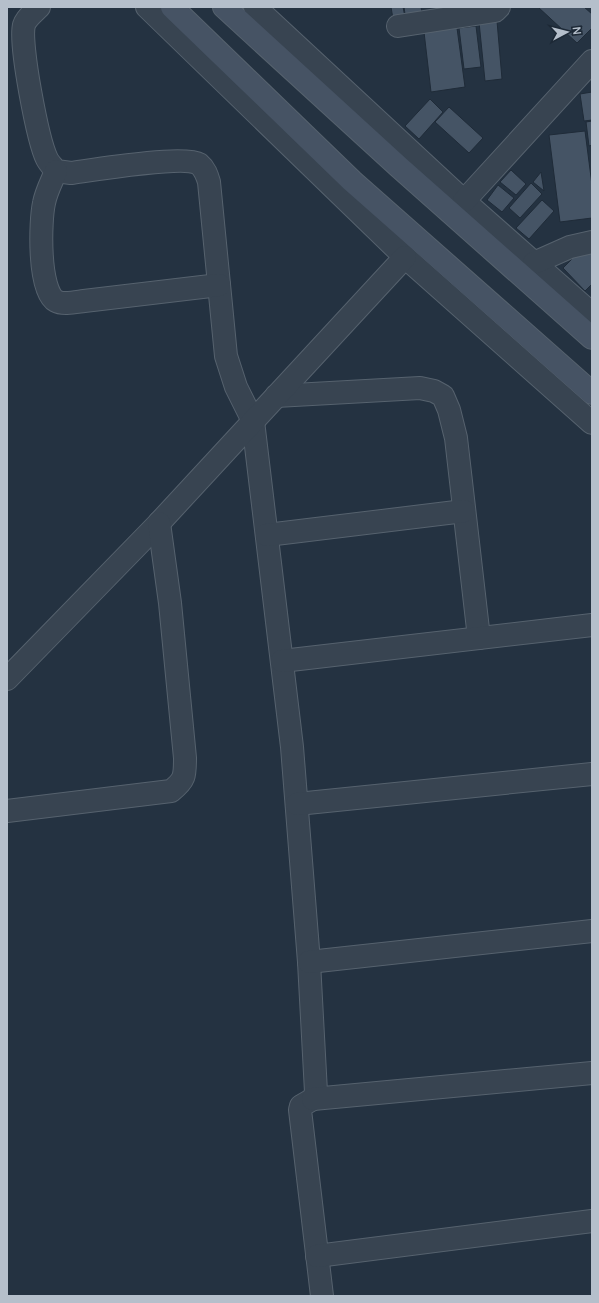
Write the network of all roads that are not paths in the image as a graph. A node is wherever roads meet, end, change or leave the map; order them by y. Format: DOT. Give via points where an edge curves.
graph roads {
  1 [pos="39,7"];
  2 [pos="147,7"];
  3 [pos="172,7"];
  4 [pos="224,7"];
  5 [pos="255,7"];
  6 [pos="496,8"];
  7 [pos="398,26"];
  8 [pos="592,61"];
  9 [pos="56,171"];
  10 [pos="464,201"];
  11 [pos="592,242"];
  12 [pos="404,257"];
  13 [pos="534,263"];
  14 [pos="219,285"];
  15 [pos="592,314"];
  16 [pos="592,338"];
  17 [pos="592,393"];
  18 [pos="276,396"];
  19 [pos="253,421"];
  20 [pos="592,422"];
  21 [pos="464,511"];
  22 [pos="159,523"];
  23 [pos="267,535"];
  24 [pos="592,625"];
  25 [pos="479,638"];
  26 [pos="282,661"];
  27 [pos="7,679"];
  28 [pos="592,774"];
  29 [pos="297,804"];
  30 [pos="7,811"];
  31 [pos="592,931"];
  32 [pos="309,962"];
  33 [pos="592,1073"];
  34 [pos="313,1099"];
  35 [pos="592,1221"];
  36 [pos="317,1256"];
  37 [pos="322,1296"];
  1 -- 9 [label="street" via="24,25 23,43 36,124 47,158"];
  2 -- 12 [label="street"];
  3 -- 17 [label="main road" via="352,181"];
  4 -- 16 [label="main road"];
  5 -- 10 [label="street"];
  6 -- 7 [label="street"];
  8 -- 10 [label="street"];
  9 -- 14 [label="street" via="70,173 178,160 199,164 206,172 209,182"];
  9 -- 14 [label="street" via="44,202 41,227 45,282 50,295 56,301 65,303"];
  10 -- 13 [label="street"];
  11 -- 13 [label="street" via="570,247"];
  12 -- 18 [label="street"];
  12 -- 20 [label="street"];
  13 -- 15 [label="street"];
  14 -- 19 [label="street" via="226,356 236,387"];
  18 -- 19 [label="street"];
  18 -- 21 [label="street" via="420,388 443,396 456,438"];
  19 -- 22 [label="street"];
  19 -- 23 [label="street"];
  21 -- 23 [label="street"];
  21 -- 25 [label="street"];
  22 -- 27 [label="street"];
  22 -- 30 [label="street" via="170,602 185,758 185,774 181,783 171,791"];
  23 -- 26 [label="street"];
  24 -- 25 [label="street"];
  25 -- 26 [label="street"];
  26 -- 29 [label="street"];
  28 -- 29 [label="street"];
  29 -- 32 [label="street"];
  31 -- 32 [label="street"];
  32 -- 34 [label="street" via="316,1092"];
  33 -- 34 [label="street"];
  34 -- 36 [label="street" via="304,1103 300,1110"];
  35 -- 36 [label="street"];
  36 -- 37 [label="street"];
}
